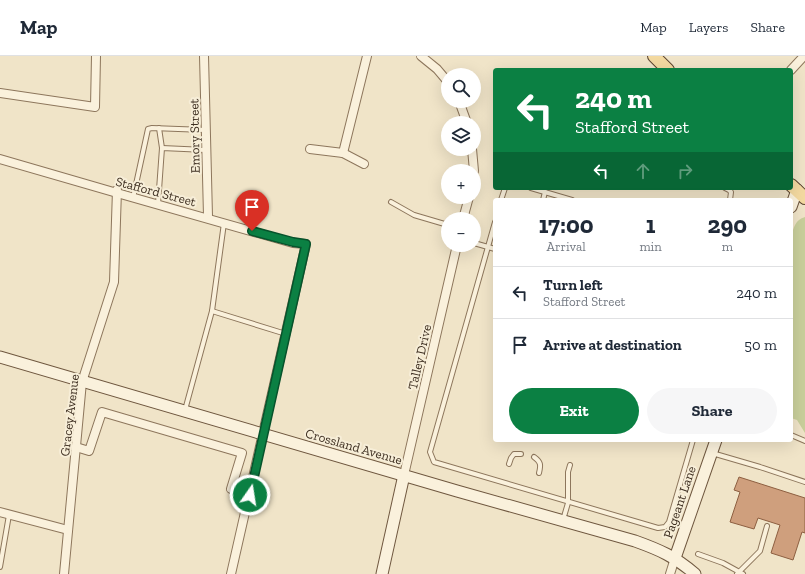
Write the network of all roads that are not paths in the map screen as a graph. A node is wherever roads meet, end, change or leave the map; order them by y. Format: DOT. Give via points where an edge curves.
graph roads {
  1 [pos="96,56"];
  2 [pos="204,56"];
  3 [pos="367,56"];
  4 [pos="421,56"];
  5 [pos="654,56"];
  6 [pos="804,56"];
  7 [pos="666,68"];
  8 [pos="793,68"];
  9 [pos="441,74"];
  10 [pos="0,93"];
  11 [pos="159,128"];
  12 [pos="205,130"];
  13 [pos="162,148"];
  14 [pos="206,150"];
  15 [pos="310,150"];
  16 [pos="343,153"];
  17 [pos="0,159"];
  18 [pos="364,164"];
  19 [pos="538,190"];
  20 [pos="798,191"];
  21 [pos="117,192"];
  22 [pos="545,192"];
  23 [pos="133,198"];
  24 [pos="544,198"];
  25 [pos="565,198"];
  26 [pos="391,202"];
  27 [pos="793,202"];
  28 [pos="158,204"];
  29 [pos="208,216"];
  30 [pos="224,223"];
  31 [pos="441,223"];
  32 [pos="493,229"];
  33 [pos="481,245"];
  34 [pos="488,247"];
  35 [pos="493,248"];
  36 [pos="456,252"];
  37 [pos="212,311"];
  38 [pos="286,334"];
  39 [pos="0,357"];
  40 [pos="82,382"];
  41 [pos="184,411"];
  42 [pos="264,434"];
  43 [pos="793,436"];
  44 [pos="805,441"];
  45 [pos="692,442"];
  46 [pos="715,442"];
  47 [pos="76,447"];
  48 [pos="711,453"];
  49 [pos="521,454"];
  50 [pos="534,457"];
  51 [pos="509,464"];
  52 [pos="570,465"];
  53 [pos="539,473"];
  54 [pos="404,475"];
  55 [pos="805,482"];
  56 [pos="250,495"];
  57 [pos="568,502"];
  58 [pos="0,512"];
  59 [pos="9,514"];
  60 [pos="563,520"];
  61 [pos="767,526"];
  62 [pos="68,530"];
  63 [pos="698,554"];
  64 [pos="675,558"];
  65 [pos="0,567"];
  66 [pos="740,573"];
  67 [pos="64,574"];
  68 [pos="231,574"];
  69 [pos="382,574"];
  70 [pos="670,574"];
  71 [pos="695,574"];
  1 -- 10 [label="street" via="95,107"];
  2 -- 12 [label="street, Emory Street"];
  3 -- 16 [label="street"];
  4 -- 9 [label="street"];
  5 -- 7 [label="main road"];
  6 -- 8 [label="street"];
  11 -- 12 [label="lane"];
  11 -- 13 [label="lane"];
  11 -- 23 [label="lane" via="148,129"];
  12 -- 14 [label="street, Emory Street"];
  13 -- 14 [label="lane"];
  13 -- 28 [label="lane"];
  14 -- 29 [label="street, Emory Street"];
  15 -- 16 [label="street"];
  16 -- 18 [label="street"];
  17 -- 21 [label="street, Stafford Street"];
  19 -- 22 [label="lane"];
  20 -- 27 [label="main road"];
  21 -- 23 [label="street, Stafford Street"];
  21 -- 40 [label="street, Gracey Avenue" via="114,282"];
  22 -- 24 [label="lane"];
  22 -- 25 [label="lane"];
  23 -- 28 [label="street, Stafford Street"];
  26 -- 31 [label="lane" via="414,215"];
  28 -- 30 [label="street, Stafford Street"];
  30 -- 37 [label="lane"];
  30 -- 38 [label="street, Stafford Street" via="306,244"];
  32 -- 34 [label="lane"];
  33 -- 34 [label="lane"];
  34 -- 35 [label="lane"];
  34 -- 57 [label="lane" via="430,456 438,464"];
  36 -- 54 [label="street, Talley Drive"];
  37 -- 38 [label="lane"];
  37 -- 41 [label="lane"];
  38 -- 42 [label="street"];
  39 -- 40 [label="main road, Crossland Avenue"];
  40 -- 41 [label="main road, Crossland Avenue"];
  40 -- 47 [label="street, Gracey Avenue"];
  41 -- 42 [label="main road, Crossland Avenue"];
  42 -- 54 [label="main road, Crossland Avenue"];
  42 -- 56 [label="street"];
  43 -- 44 [label="lane"];
  45 -- 57 [label="lane" via="670,519 665,527 652,527"];
  46 -- 48 [label="main road, Pageant Lane"];
  47 -- 56 [label="street" via="89,451 102,412 242,453 231,489"];
  47 -- 62 [label="street, Gracey Avenue"];
  48 -- 55 [label="lane"];
  48 -- 64 [label="main road, Pageant Lane"];
  49 -- 51 [label="lane" via="514,454"];
  50 -- 53 [label="lane" via="541,466"];
  52 -- 57 [label="lane"];
  54 -- 60 [label="main road, Crossland Avenue"];
  54 -- 69 [label="main road"];
  56 -- 68 [label="street"];
  57 -- 60 [label="lane"];
  58 -- 59 [label="street"];
  59 -- 62 [label="street"];
  59 -- 65 [label="lane"];
  60 -- 64 [label="main road, Crossland Avenue" via="635,541"];
  61 -- 66 [label="lane" via="760,551"];
  62 -- 67 [label="street, Gracey Avenue"];
  63 -- 66 [label="lane" via="723,562"];
  64 -- 70 [label="street, Pageant Lane"];
  64 -- 71 [label="main road, Crossland Avenue"];
}
